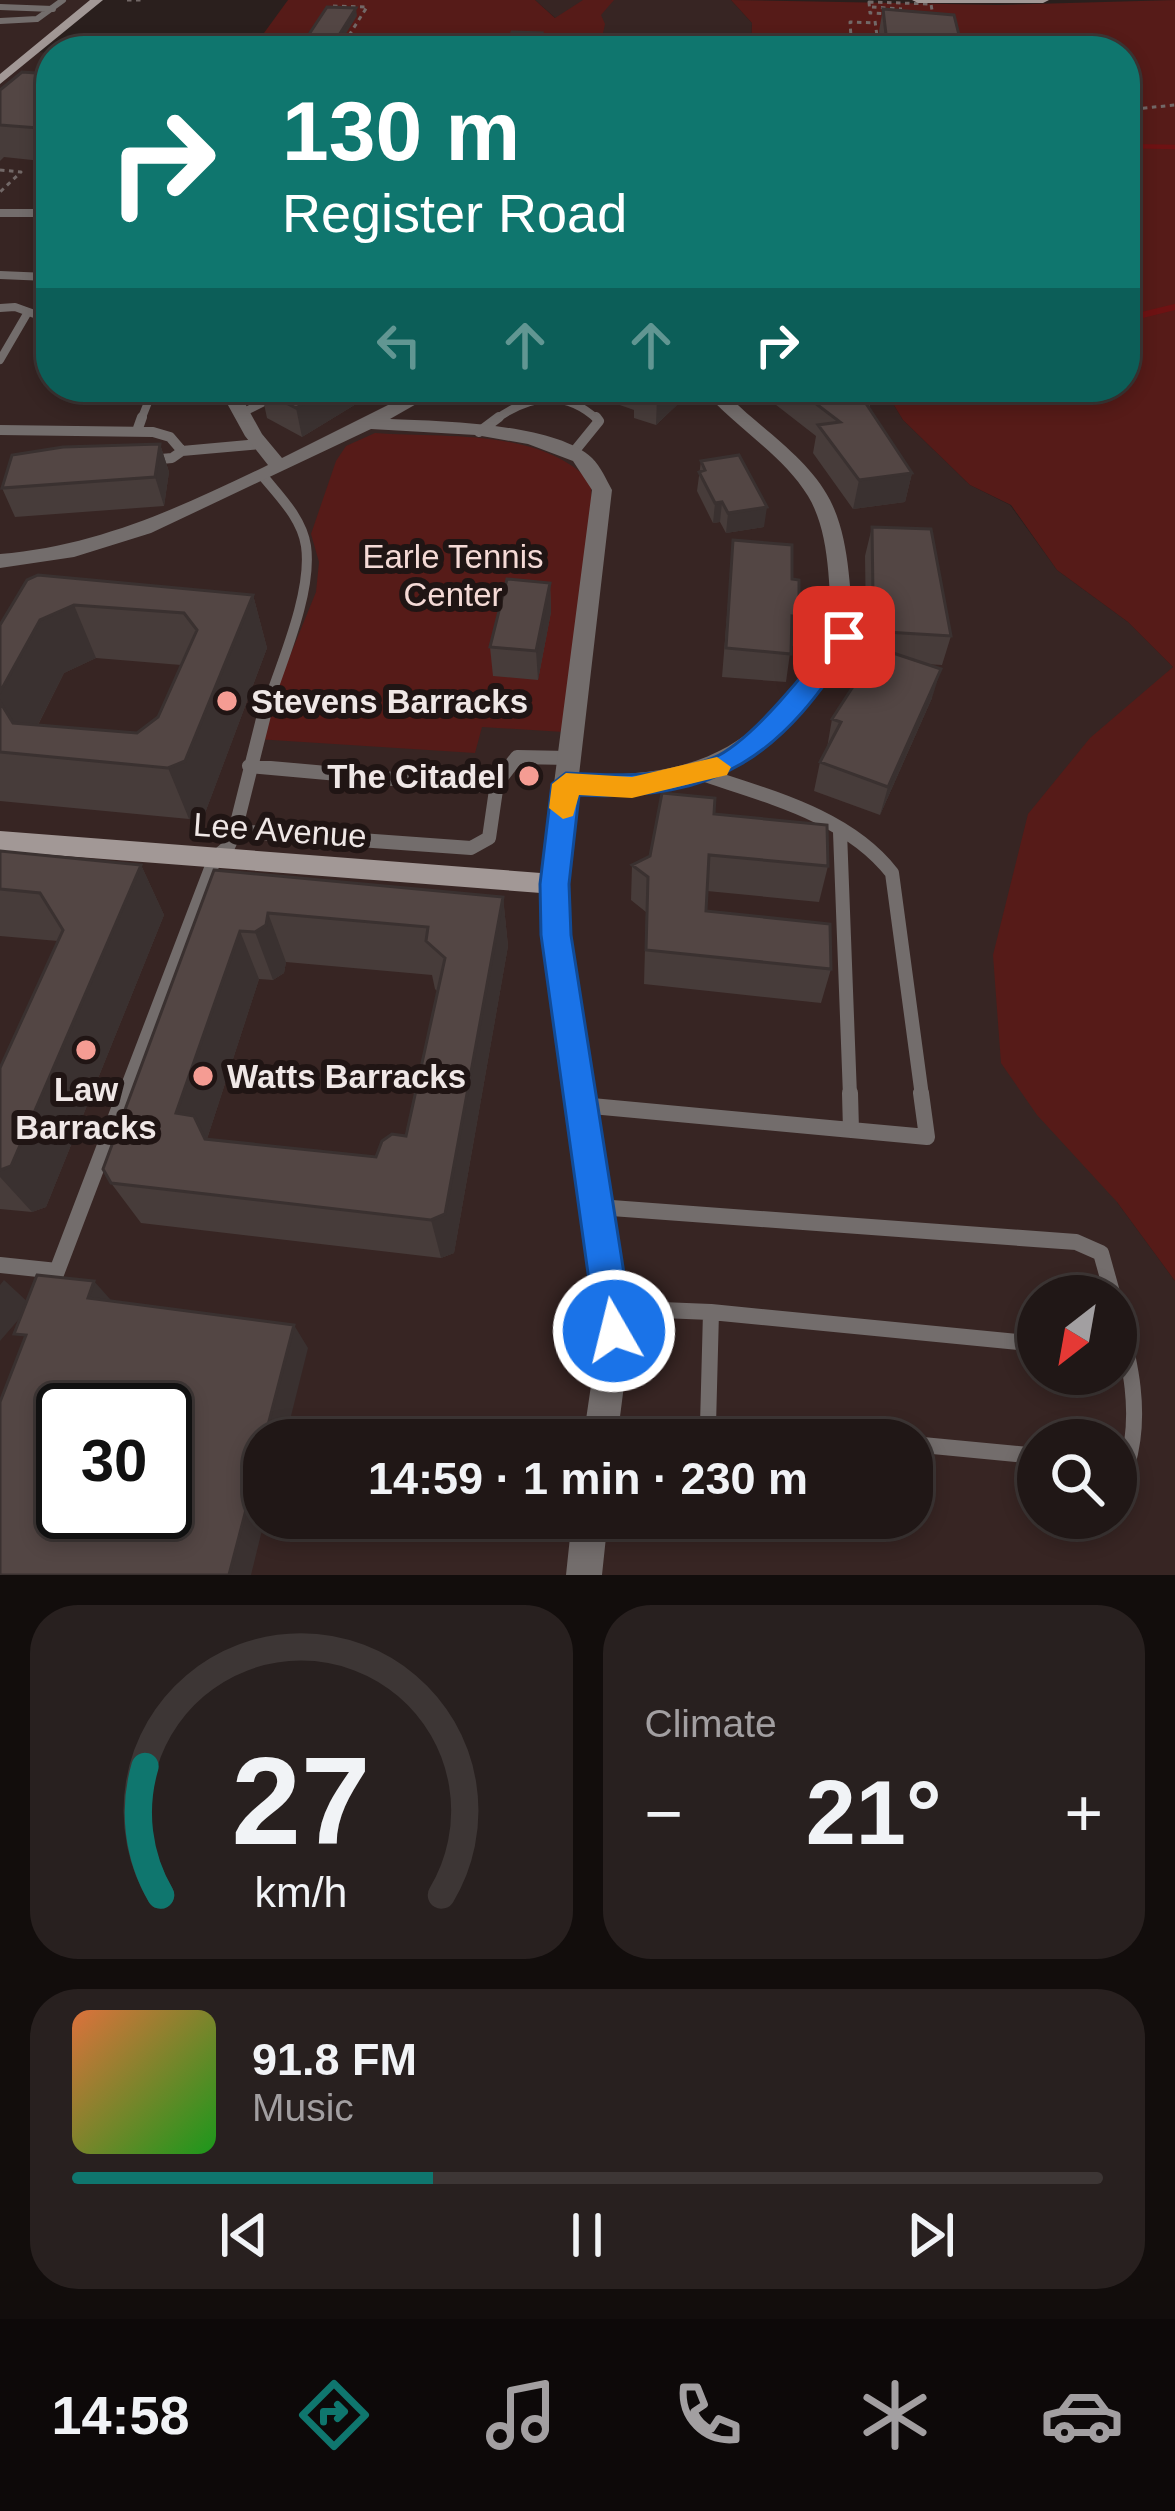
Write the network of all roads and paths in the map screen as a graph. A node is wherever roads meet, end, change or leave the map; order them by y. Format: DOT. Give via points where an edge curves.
graph roads {
  1 [pos="63,0"];
  2 [pos="97,0"];
  3 [pos="127,0"];
  4 [pos="145,0"];
  5 [pos="336,0"];
  6 [pos="918,0"];
  7 [pos="1043,0"];
  8 [pos="885,2"];
  9 [pos="0,8"];
  10 [pos="53,9"];
  11 [pos="874,14"];
  12 [pos="886,14"];
  13 [pos="903,15"];
  14 [pos="0,21"];
  15 [pos="875,23"];
  16 [pos="904,23"];
  17 [pos="53,36"];
  18 [pos="349,36"];
  19 [pos="851,36"];
  20 [pos="877,36"];
  21 [pos="36,50"];
  22 [pos="0,80"];
  23 [pos="1175,105"];
  24 [pos="1140,108"];
  25 [pos="0,170"];
  26 [pos="0,192"];
  27 [pos="0,213"];
  28 [pos="36,213"];
  29 [pos="0,275"];
  30 [pos="36,276"];
  31 [pos="0,308"];
  32 [pos="28,312"];
  33 [pos="36,315"];
  34 [pos="1,357"];
  35 [pos="148,402"];
  36 [pos="236,402"];
  37 [pos="264,402"];
  38 [pos="411,402"];
  39 [pos="523,402"];
  40 [pos="569,402"];
  41 [pos="722,402"];
  42 [pos="242,413"];
  43 [pos="372,424"];
  44 [pos="0,430"];
  45 [pos="136,430"];
  46 [pos="479,432"];
  47 [pos="260,444"];
  48 [pos="182,451"];
  49 [pos="573,453"];
  50 [pos="130,461"];
  51 [pos="270,471"];
  52 [pos="0,561"];
  53 [pos="249,766"];
  54 [pos="568,771"];
  55 [pos="699,773"];
  56 [pos="497,783"];
  57 [pos="235,831"];
  58 [pos="840,832"];
  59 [pos="0,841"];
  60 [pos="386,842"];
  61 [pos="215,858"];
  62 [pos="380,871"];
  63 [pos="554,884"];
  64 [pos="824,930"];
  65 [pos="844,932"];
  66 [pos="580,1105"];
  67 [pos="851,1130"];
  68 [pos="596,1207"];
  69 [pos="0,1265"];
  70 [pos="57,1270"];
  71 [pos="1107,1275"];
  72 [pos="49,1292"];
  73 [pos="611,1308"];
  74 [pos="710,1312"];
  75 [pos="1017,1342"];
  76 [pos="603,1419"];
  77 [pos="709,1419"];
  78 [pos="933,1446"];
  79 [pos="1017,1454"];
  80 [pos="588,1539"];
  81 [pos="584,1575"];
  1 -- 10 [label="lane"];
  2 -- 17 [label="street"];
  3 -- 4 [label="path"];
  5 -- 18 [label="path" via="332,7 367,7"];
  6 -- 7 [label="street"];
  8 -- 12 [label="path"];
  9 -- 10 [label="lane"];
  10 -- 14 [label="lane" via="38,19"];
  11 -- 15 [label="path"];
  13 -- 16 [label="path"];
  15 -- 19 [label="path" via="850,22"];
  15 -- 20 [label="path"];
  21 -- 22 [label="street"];
  23 -- 24 [label="path"];
  25 -- 26 [label="path" via="21,172"];
  27 -- 28 [label="street"];
  29 -- 30 [label="lane"];
  31 -- 32 [label="lane"];
  32 -- 33 [label="lane"];
  32 -- 34 [label="lane"];
  35 -- 45 [label="lane"];
  36 -- 42 [label="street"];
  37 -- 42 [label="lane"];
  38 -- 43 [label="street"];
  39 -- 46 [label="lane"];
  40 -- 49 [label="lane" via="599,421"];
  41 -- 55 [label="street" via="819,497 844,637 813,685 728,764"];
  42 -- 47 [label="street"];
  43 -- 46 [label="street"];
  43 -- 51 [label="street"];
  44 -- 45 [label="lane"];
  45 -- 48 [label="lane" via="170,436"];
  46 -- 49 [label="street"];
  47 -- 48 [label="lane"];
  47 -- 51 [label="street"];
  48 -- 50 [label="lane"];
  49 -- 54 [label="street" via="602,490"];
  51 -- 52 [label="street" via="154,528 40,568"];
  51 -- 53 [label="lane" via="307,544 305,584"];
  53 -- 56 [label="lane"];
  53 -- 57 [label="lane"];
  54 -- 55 [label="street" via="632,787"];
  54 -- 56 [label="lane" via="517,757"];
  54 -- 63 [label="street"];
  55 -- 58 [label="lane"];
  56 -- 60 [label="lane" via="490,838 471,848"];
  57 -- 60 [label="lane"];
  57 -- 61 [label="lane"];
  58 -- 65 [label="lane"];
  58 -- 67 [label="lane" via="882,854 892,873 927,1137"];
  59 -- 61 [label="street, Lee Avenue"];
  60 -- 62 [label="lane"];
  61 -- 62 [label="street, Lee Avenue"];
  61 -- 70 [label="lane"];
  62 -- 63 [label="street, Lee Avenue"];
  63 -- 66 [label="street"];
  64 -- 65 [label="lane"];
  65 -- 67 [label="lane"];
  66 -- 67 [label="lane"];
  66 -- 68 [label="street"];
  68 -- 71 [label="lane" via="1076,1242 1101,1253"];
  68 -- 73 [label="street"];
  69 -- 70 [label="lane"];
  70 -- 72 [label="lane"];
  73 -- 74 [label="lane"];
  73 -- 76 [label="street"];
  74 -- 75 [label="lane"];
  74 -- 77 [label="lane"];
  78 -- 79 [label="lane"];
  80 -- 81 [label="street"];
}
